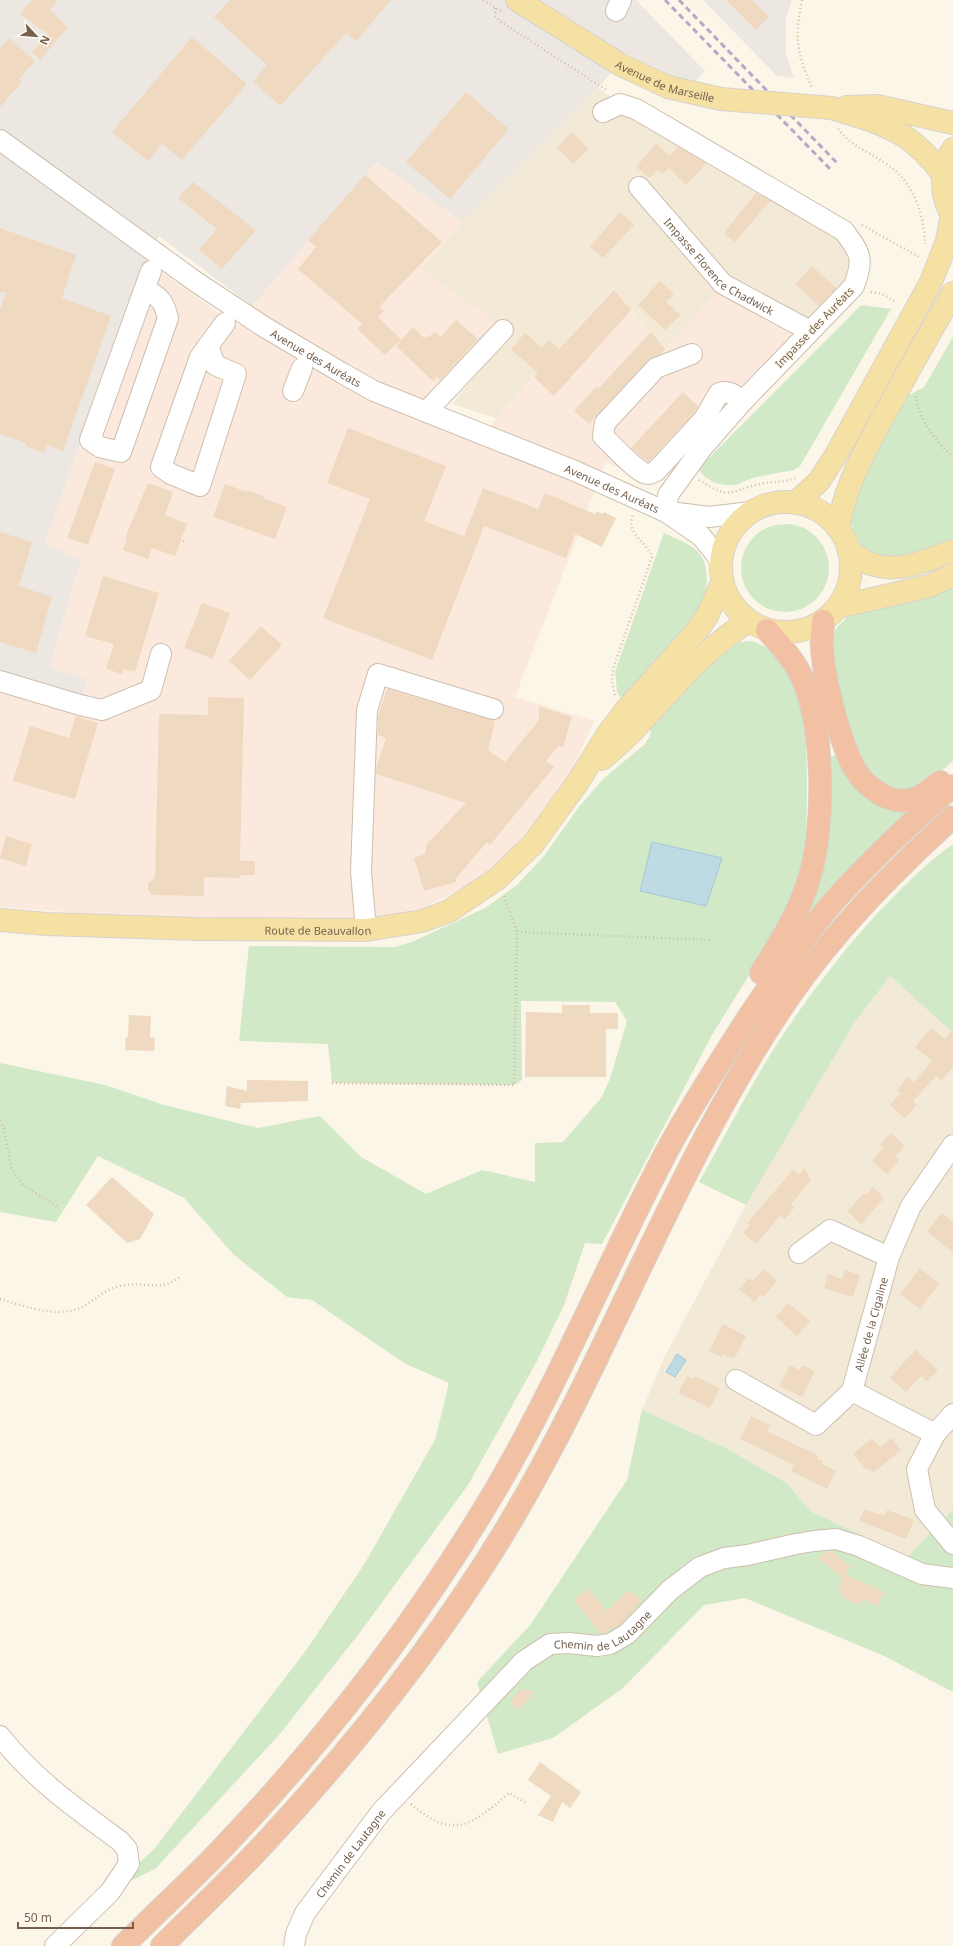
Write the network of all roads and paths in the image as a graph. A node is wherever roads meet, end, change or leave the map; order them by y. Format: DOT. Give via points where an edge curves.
graph roads {
  1 [pos="483,0"];
  2 [pos="517,0"];
  3 [pos="802,0"];
  4 [pos="610,92"];
  5 [pos="814,93"];
  6 [pos="603,112"];
  7 [pos="833,116"];
  8 [pos="953,123"];
  9 [pos="0,140"];
  10 [pos="953,149"];
  11 [pos="943,174"];
  12 [pos="639,187"];
  13 [pos="952,215"];
  14 [pos="924,248"];
  15 [pos="924,254"];
  16 [pos="923,260"];
  17 [pos="151,271"];
  18 [pos="145,290"];
  19 [pos="871,292"];
  20 [pos="953,293"];
  21 [pos="894,300"];
  22 [pos="225,323"];
  23 [pos="504,330"];
  24 [pos="810,331"];
  25 [pos="208,346"];
  26 [pos="692,354"];
  27 [pos="302,368"];
  28 [pos="916,389"];
  29 [pos="293,391"];
  30 [pos="743,401"];
  31 [pos="426,412"];
  32 [pos="953,456"];
  33 [pos="690,475"];
  34 [pos="798,476"];
  35 [pos="640,500"];
  36 [pos="796,503"];
  37 [pos="666,512"];
  38 [pos="751,512"];
  39 [pos="838,528"];
  40 [pos="953,551"];
  41 [pos="849,552"];
  42 [pos="722,573"];
  43 [pos="953,575"];
  44 [pos="831,614"];
  45 [pos="758,626"];
  46 [pos="161,654"];
  47 [pos="0,681"];
  48 [pos="616,697"];
  49 [pos="492,708"];
  50 [pos="953,774"];
  51 [pos="578,782"];
  52 [pos="953,786"];
  53 [pos="953,817"];
  54 [pos="953,832"];
  55 [pos="497,880"];
  56 [pos="858,909"];
  57 [pos="0,920"];
  58 [pos="366,930"];
  59 [pos="518,932"];
  60 [pos="711,940"];
  61 [pos="332,1083"];
  62 [pos="0,1120"];
  63 [pos="676,1134"];
  64 [pos="953,1145"];
  65 [pos="58,1207"];
  66 [pos="799,1253"];
  67 [pos="889,1257"];
  68 [pos="181,1276"];
  69 [pos="0,1299"];
  70 [pos="736,1380"];
  71 [pos="852,1391"];
  72 [pos="953,1414"];
  73 [pos="935,1434"];
  74 [pos="953,1544"];
  75 [pos="953,1578"];
  76 [pos="0,1736"];
  77 [pos="399,1794"];
  78 [pos="528,1804"];
  79 [pos="55,1946"];
  80 [pos="123,1946"];
  81 [pos="162,1946"];
  82 [pos="294,1946"];
  1 -- 4 [label="path" via="495,8 495,16 501,22"];
  2 -- 7 [label="main road, Avenue de Marseille, bridge" via="621,66 668,87 721,100"];
  3 -- 5 [label="path" via="797,24 798,50"];
  6 -- 24 [label="street, Impasse des Auréats" via="620,104 636,109 844,231 858,250 861,265 854,286"];
  7 -- 8 [label="main road, Avenue de Marseille" via="877,106"];
  7 -- 11 [label="main road, Avenue de Marseille" via="875,122 903,136"];
  7 -- 14 [label="path" via="854,146 888,164 904,177 923,222"];
  9 -- 31 [label="street, Avenue des Auréats" via="235,308 362,384"];
  10 -- 11 [label="main road"];
  11 -- 13 [label="main road" via="946,202"];
  12 -- 24 [label="street, Impasse Florence Chadwick" via="723,284"];
  13 -- 36 [label="main road" via="947,241 927,288 836,455 819,481"];
  15 -- 16 [label="path"];
  17 -- 18 [label="street"];
  18 -- 18 [label="street" via="157,295 166,307 168,318 121,452 100,447 90,440"];
  19 -- 21 [label="path"];
  20 -- 39 [label="main road" via="921,346 866,450 846,491"];
  22 -- 25 [label="street"];
  23 -- 31 [label="street"];
  24 -- 30 [label="street, Impasse des Auréats"];
  25 -- 25 [label="street" via="200,357 161,466 171,474 200,486 236,374 216,365"];
  26 -- 30 [label="street" via="656,368 605,423 603,436 645,473 650,474 656,471 704,419 719,393 730,393"];
  27 -- 29 [label="street"];
  28 -- 32 [label="path" via="919,412 933,435"];
  30 -- 33 [label="street, Impasse des Auréats" via="702,448"];
  31 -- 35 [label="street, Avenue des Auréats" via="581,473"];
  33 -- 34 [label="path" via="712,488 729,494 760,484 787,481"];
  33 -- 37 [label="street, Impasse des Auréats" via="668,495"];
  35 -- 37 [label="street, Avenue des Auréats"];
  35 -- 48 [label="path" via="630,521 631,530 652,557 613,669 612,682"];
  36 -- 38 [label="main road" via="780,502 765,505"];
  36 -- 39 [label="main road" via="812,507"];
  37 -- 38 [label="street, Avenue des Auréats" via="709,517"];
  37 -- 42 [label="street, Avenue des Auréats" via="701,536 716,553"];
  38 -- 42 [label="main road" via="730,534 724,548"];
  39 -- 41 [label="main road"];
  40 -- 41 [label="main road" via="909,566 888,567 871,563"];
  41 -- 44 [label="main road" via="851,571 847,590"];
  42 -- 45 [label="main road" via="728,598 737,611"];
  42 -- 51 [label="main road" via="706,616 695,633 626,710"];
  43 -- 44 [label="main road" via="929,586"];
  44 -- 45 [label="main road" via="806,630 787,633"];
  44 -- 50 [label="highway" via="822,647 830,693 846,750 860,776 869,786 888,797 909,801"];
  45 -- 51 [label="main road" via="734,630 707,652 641,723"];
  45 -- 63 [label="highway" via="795,663 809,694 818,746 820,803 814,859 809,881 785,934 721,1037"];
  46 -- 47 [label="street" via="151,690 102,710"];
  49 -- 58 [label="street" via="378,674 367,710 361,872"];
  51 -- 55 [label="main road, Route de Beauvallon" via="533,844"];
  52 -- 63 [label="highway" via="863,870 832,903 783,964"];
  53 -- 56 [label="highway"];
  54 -- 56 [label="highway"];
  55 -- 58 [label="main road, Route de Beauvallon" via="449,911 422,921"];
  55 -- 59 [label="path"];
  56 -- 81 [label="highway" via="802,979 741,1073 690,1168 552,1446 517,1510 454,1609 325,1776 260,1848"];
  57 -- 58 [label="main road, Route de Beauvallon" via="198,929"];
  59 -- 60 [label="path"];
  59 -- 61 [label="path" via="514,1085"];
  62 -- 65 [label="path" via="4,1126 12,1169 23,1185"];
  63 -- 80 [label="highway" via="527,1435 466,1539 424,1603 354,1696 287,1776 212,1859"];
  64 -- 67 [label="street, Allée de la Cigaline" via="911,1206"];
  66 -- 67 [label="street" via="830,1230"];
  67 -- 71 [label="street, Allée de la Cigaline"];
  68 -- 69 [label="path" via="172,1283 161,1286 126,1285 111,1288 84,1306 70,1311 35,1309"];
  70 -- 71 [label="street" via="816,1425"];
  71 -- 73 [label="street"];
  72 -- 73 [label="street"];
  73 -- 74 [label="street" via="917,1469 925,1510"];
  75 -- 77 [label="street, Chemin de Lautagne" via="922,1574 859,1546 836,1540 814,1541 724,1558 700,1567 670,1590 627,1634 610,1644 550,1644 524,1661"];
  76 -- 79 [label="street" via="50,1790 120,1841 127,1850 129,1864 110,1892"];
  77 -- 78 [label="path" via="424,1815 442,1824 461,1826 482,1816 509,1793"];
  77 -- 82 [label="street, Chemin de Lautagne" via="381,1812 304,1913"];
}
